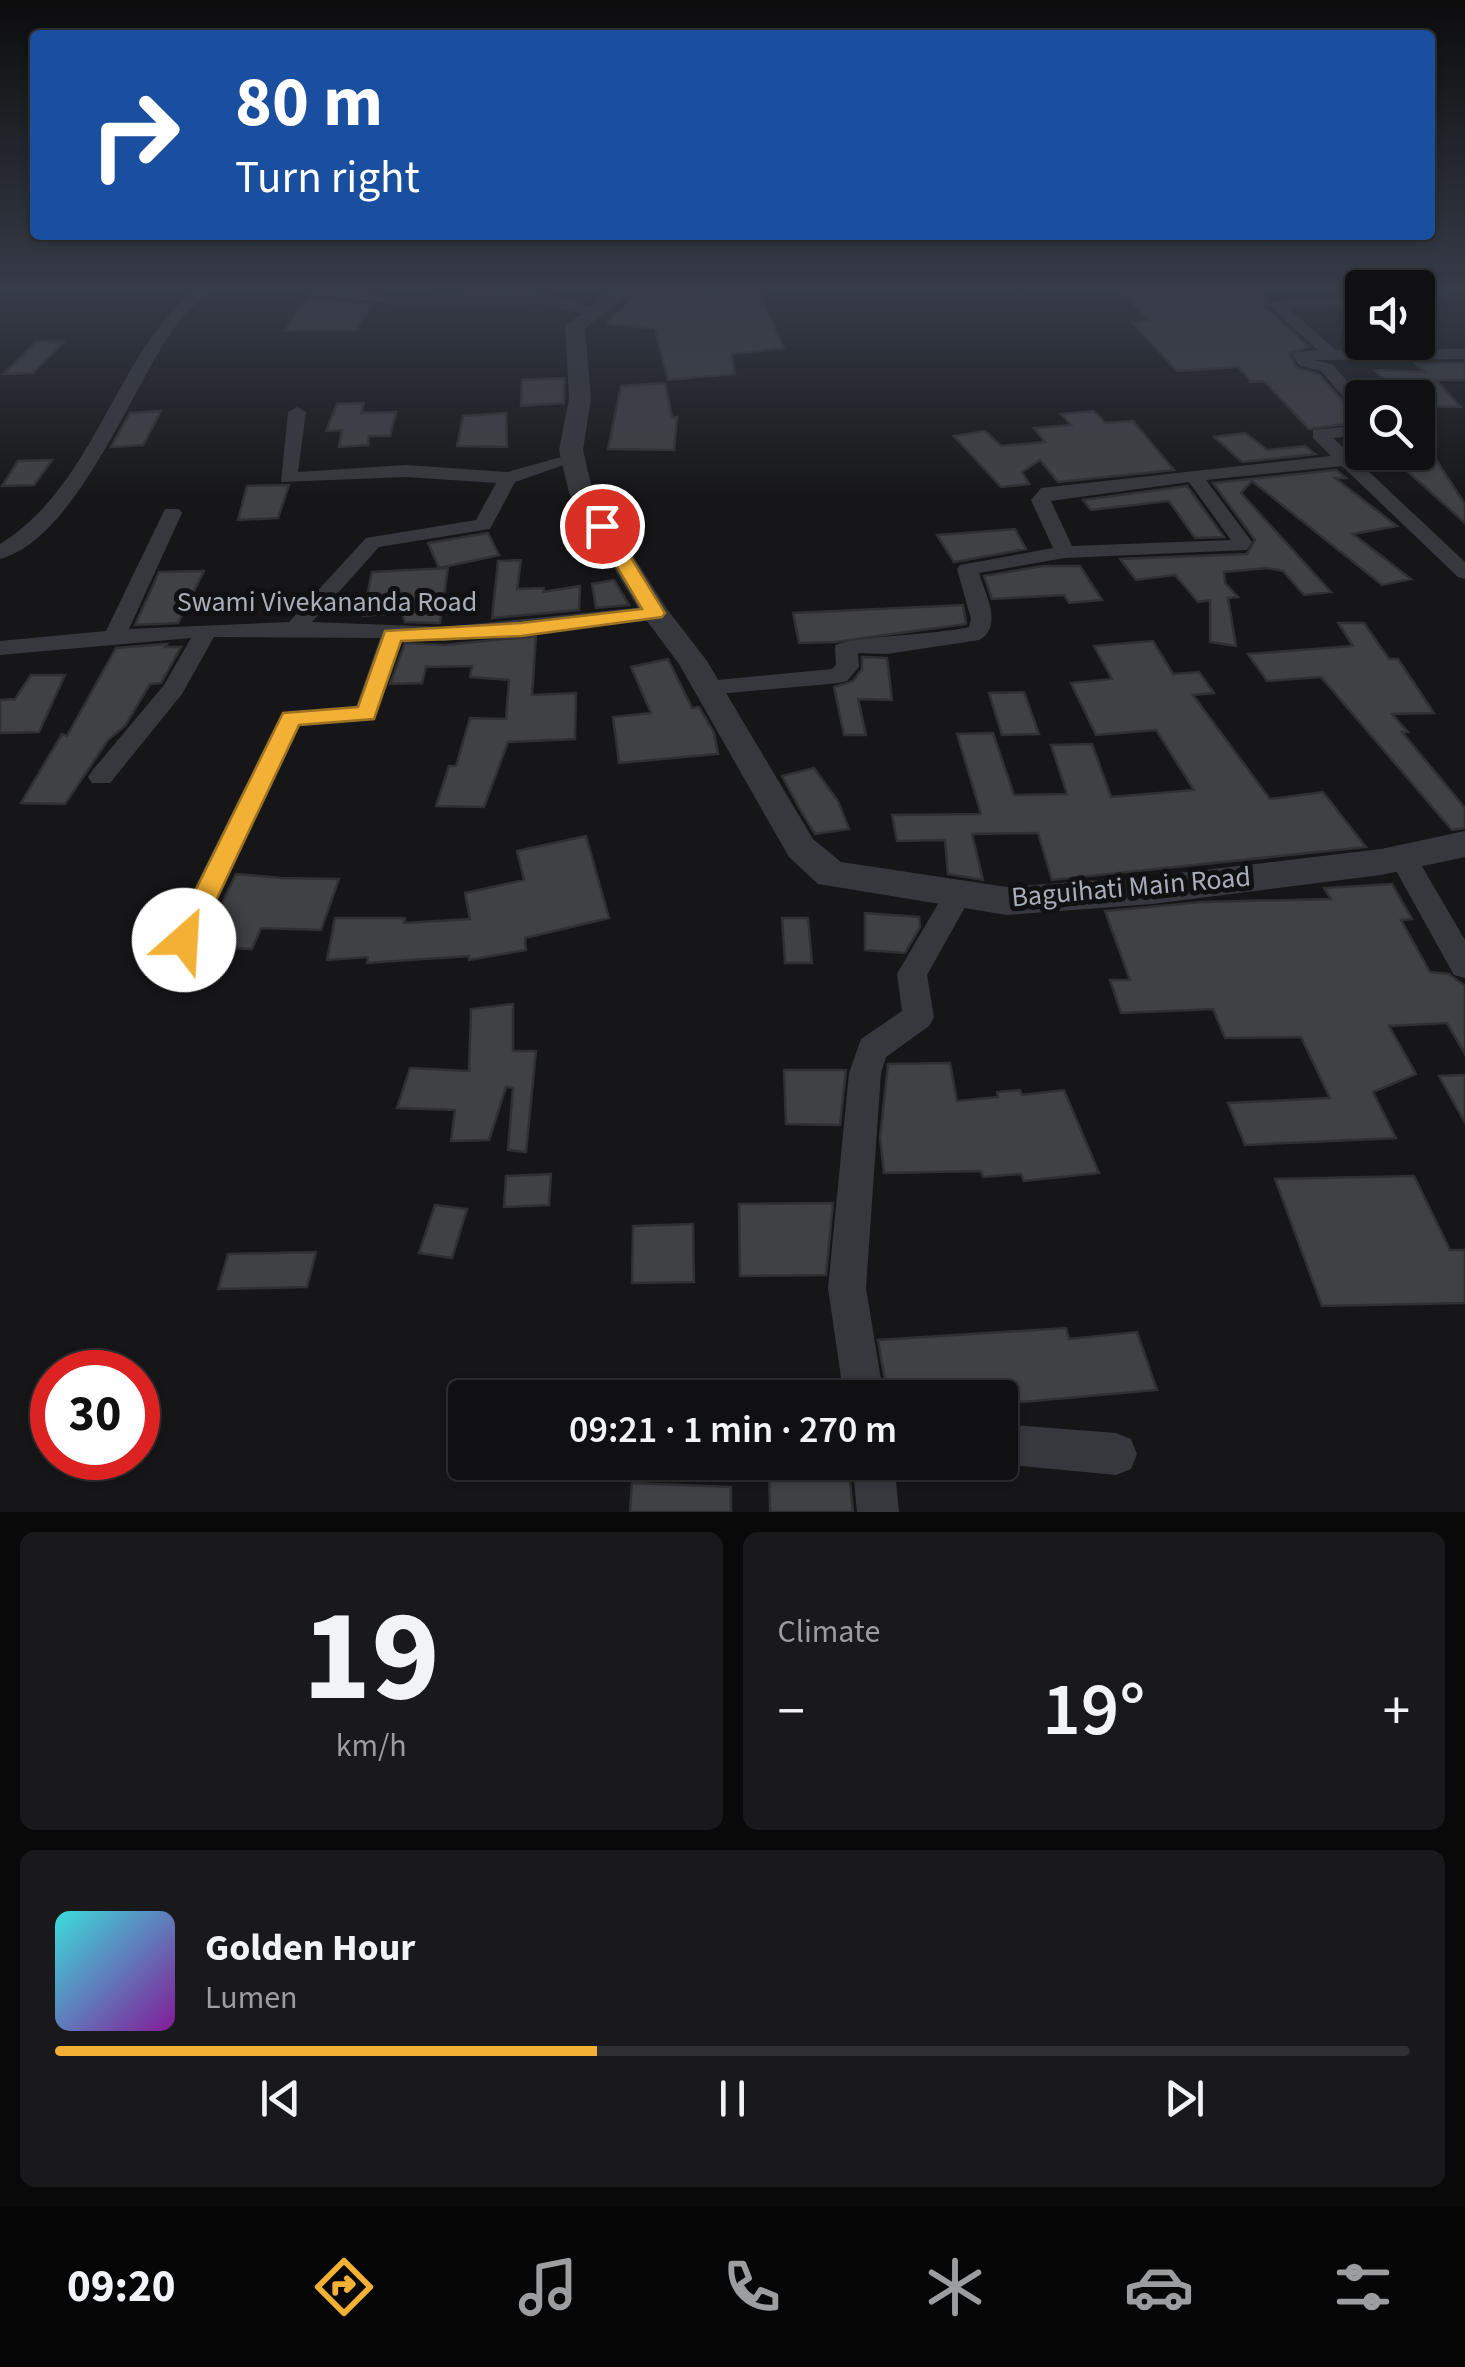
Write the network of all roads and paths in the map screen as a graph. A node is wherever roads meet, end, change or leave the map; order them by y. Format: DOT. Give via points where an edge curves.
graph roads {
  1 [pos="149,358"];
  2 [pos="577,358"];
  3 [pos="1302,358"];
  4 [pos="1345,389"];
  5 [pos="297,412"];
  6 [pos="1345,431"];
  7 [pos="572,459"];
  8 [pos="1344,460"];
  9 [pos="1192,474"];
  10 [pos="508,478"];
  11 [pos="172,513"];
  12 [pos="1065,552"];
  13 [pos="0,553"];
  14 [pos="1465,573"];
  15 [pos="655,613"];
  16 [pos="296,628"];
  17 [pos="206,632"];
  18 [pos="392,635"];
  19 [pos="114,638"];
  20 [pos="0,648"];
  21 [pos="707,688"];
  22 [pos="101,777"];
  23 [pos="1465,844"];
  24 [pos="1403,858"];
  25 [pos="959,892"];
  26 [pos="184,940"];
  27 [pos="1465,966"];
  28 [pos="861,1380"];
  29 [pos="1018,1446"];
  30 [pos="1116,1454"];
  31 [pos="875,1480"];
  32 [pos="878,1512"];
  1 -- 13 [label="street" via="66,496"];
  2 -- 7 [label="street, Baguihati Main Road"];
  3 -- 4 [label="street" via="1326,367"];
  5 -- 10 [label="street" via="288,478 406,471"];
  6 -- 8 [label="street" via="1320,432"];
  7 -- 10 [label="street"];
  7 -- 15 [label="street, Baguihati Main Road" via="582,494"];
  8 -- 9 [label="street"];
  8 -- 14 [label="street"];
  9 -- 12 [label="street" via="1048,492 1040,500"];
  9 -- 12 [label="street" via="1240,546"];
  10 -- 16 [label="street" via="483,525 373,542"];
  11 -- 19 [label="street"];
  12 -- 21 [label="street" via="967,569 982,619 970,635 846,646 848,667 839,676"];
  15 -- 18 [label="street, Swami Vivekananda Road" via="521,630"];
  15 -- 21 [label="street, Baguihati Main Road"];
  16 -- 17 [label="street, Swami Vivekananda Road"];
  16 -- 18 [label="street, Swami Vivekananda Road"];
  17 -- 19 [label="street, Swami Vivekananda Road"];
  17 -- 22 [label="street" via="174,688"];
  18 -- 26 [label="street" via="366,714 291,718"];
  19 -- 20 [label="street, Swami Vivekananda Road"];
  21 -- 25 [label="street, Baguihati Main Road" via="800,848 831,874"];
  23 -- 24 [label="street, Baguihati Main Road"];
  24 -- 25 [label="street, Baguihati Main Road" via="1153,890 1007,901"];
  24 -- 27 [label="street"];
  25 -- 28 [label="street" via="912,974 918,1017 872,1049 864,1073 847,1288"];
  29 -- 30 [label="street"];
  31 -- 32 [label="street"];
}
